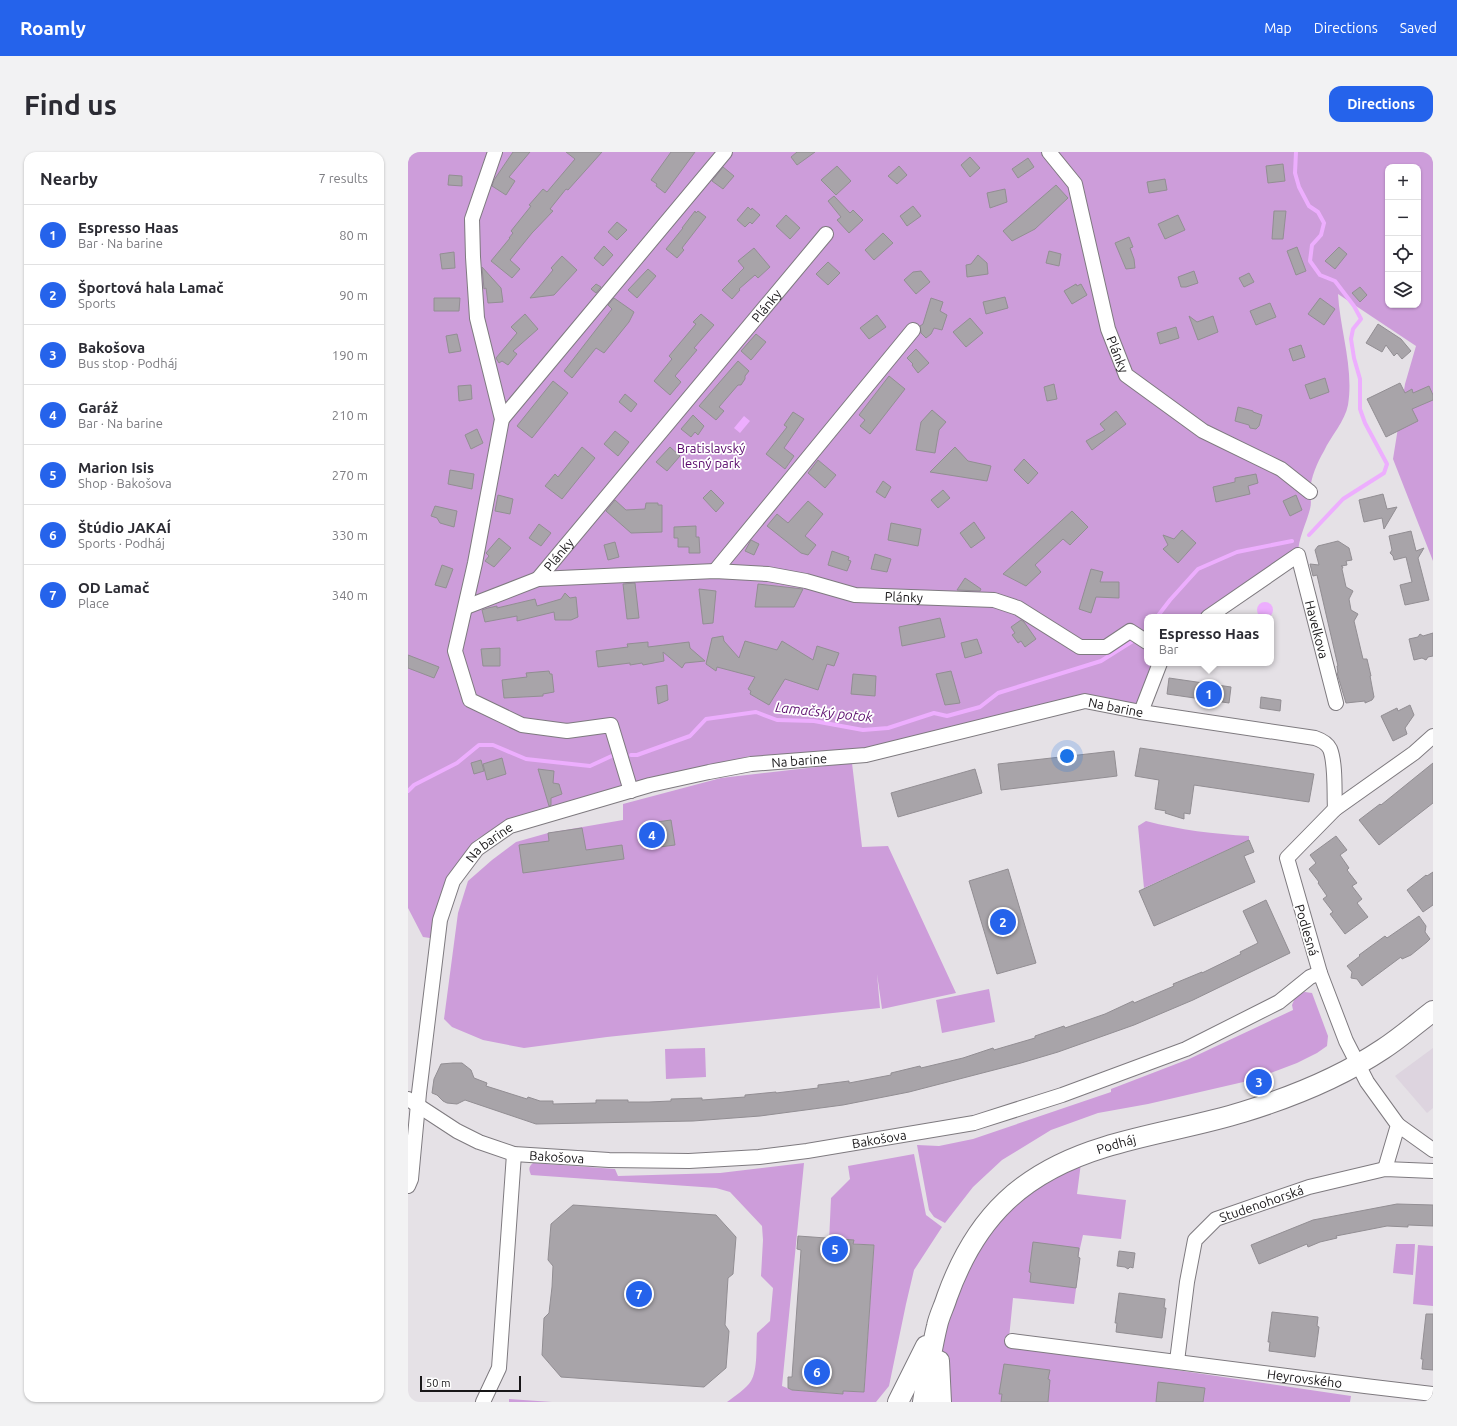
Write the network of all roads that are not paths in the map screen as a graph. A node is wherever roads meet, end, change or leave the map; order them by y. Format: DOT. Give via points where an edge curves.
graph roads {
  1 [pos="495,152"];
  2 [pos="725,152"];
  3 [pos="1049,152"];
  4 [pos="826,234"];
  5 [pos="913,330"];
  6 [pos="502,419"];
  7 [pos="1310,492"];
  8 [pos="715,571"];
  9 [pos="538,579"];
  10 [pos="466,607"];
  11 [pos="1212,614"];
  12 [pos="1144,640"];
  13 [pos="1159,666"];
  14 [pos="1336,703"];
  15 [pos="1141,712"];
  16 [pos="1433,736"];
  17 [pos="631,791"];
  18 [pos="1335,809"];
  19 [pos="1320,973"];
  20 [pos="1433,1011"];
  21 [pos="1357,1064"];
  22 [pos="413,1102"];
  23 [pos="1398,1125"];
  24 [pos="1433,1150"];
  25 [pos="514,1154"];
  26 [pos="1385,1169"];
  27 [pos="1433,1170"];
  28 [pos="408,1186"];
  29 [pos="937,1325"];
  30 [pos="1012,1341"];
  31 [pos="1177,1361"];
  32 [pos="1433,1394"];
  33 [pos="482,1400"];
  34 [pos="898,1402"];
  35 [pos="923,1402"];
  36 [pos="941,1402"];
  1 -- 6 [label="street" via="472,219 477,318"];
  2 -- 6 [label="street"];
  3 -- 7 [label="street, Plánky" via="1074,184 1108,329 1126,375 1203,431 1281,469"];
  4 -- 9 [label="street, Plánky"];
  5 -- 8 [label="street"];
  6 -- 10 [label="street"];
  8 -- 9 [label="street, Plánky"];
  8 -- 12 [label="street, Plánky" via="768,574 806,581 855,595 994,600 1018,608 1080,647 1106,647 1130,631"];
  9 -- 10 [label="street, Plánky"];
  10 -- 17 [label="street" via="455,650 470,700 522,725 567,731 611,725"];
  11 -- 14 [label="street, Havelkova" via="1298,555"];
  13 -- 15 [label="street"];
  15 -- 17 [label="street, Na barine" via="1085,701 866,755 751,764"];
  15 -- 18 [label="street, Na barine" via="1323,741 1329,748 1333,760"];
  16 -- 18 [label="street" via="1414,753"];
  17 -- 22 [label="street, Na barine" via="510,826 477,849 453,881 440,920"];
  18 -- 19 [label="street, Podlesná" via="1287,858"];
  19 -- 21 [label="street, Podlesná"];
  19 -- 25 [label="street, Bakošova" via="1279,1002 1186,1048 1062,1095 974,1123 807,1151 697,1161 609,1160"];
  20 -- 21 [label="street, Podháj" via="1384,1048"];
  21 -- 23 [label="street"];
  21 -- 29 [label="street, Podháj" via="1335,1076 1250,1110 1106,1147 1065,1162 1034,1178 1006,1202 975,1238 956,1274"];
  22 -- 25 [label="street, Bakošova" via="457,1131"];
  22 -- 28 [label="street, Na barine" via="411,1179"];
  23 -- 24 [label="street"];
  23 -- 26 [label="street"];
  25 -- 33 [label="street" via="499,1368"];
  26 -- 27 [label="street, Studenohorská"];
  26 -- 31 [label="street, Studenohorská" via="1309,1186 1216,1219 1195,1240"];
  29 -- 34 [label="street"];
  29 -- 35 [label="street, Podháj"];
  29 -- 36 [label="street"];
  30 -- 31 [label="street, Heyrovského"];
  31 -- 32 [label="street, Heyrovského"];
}
